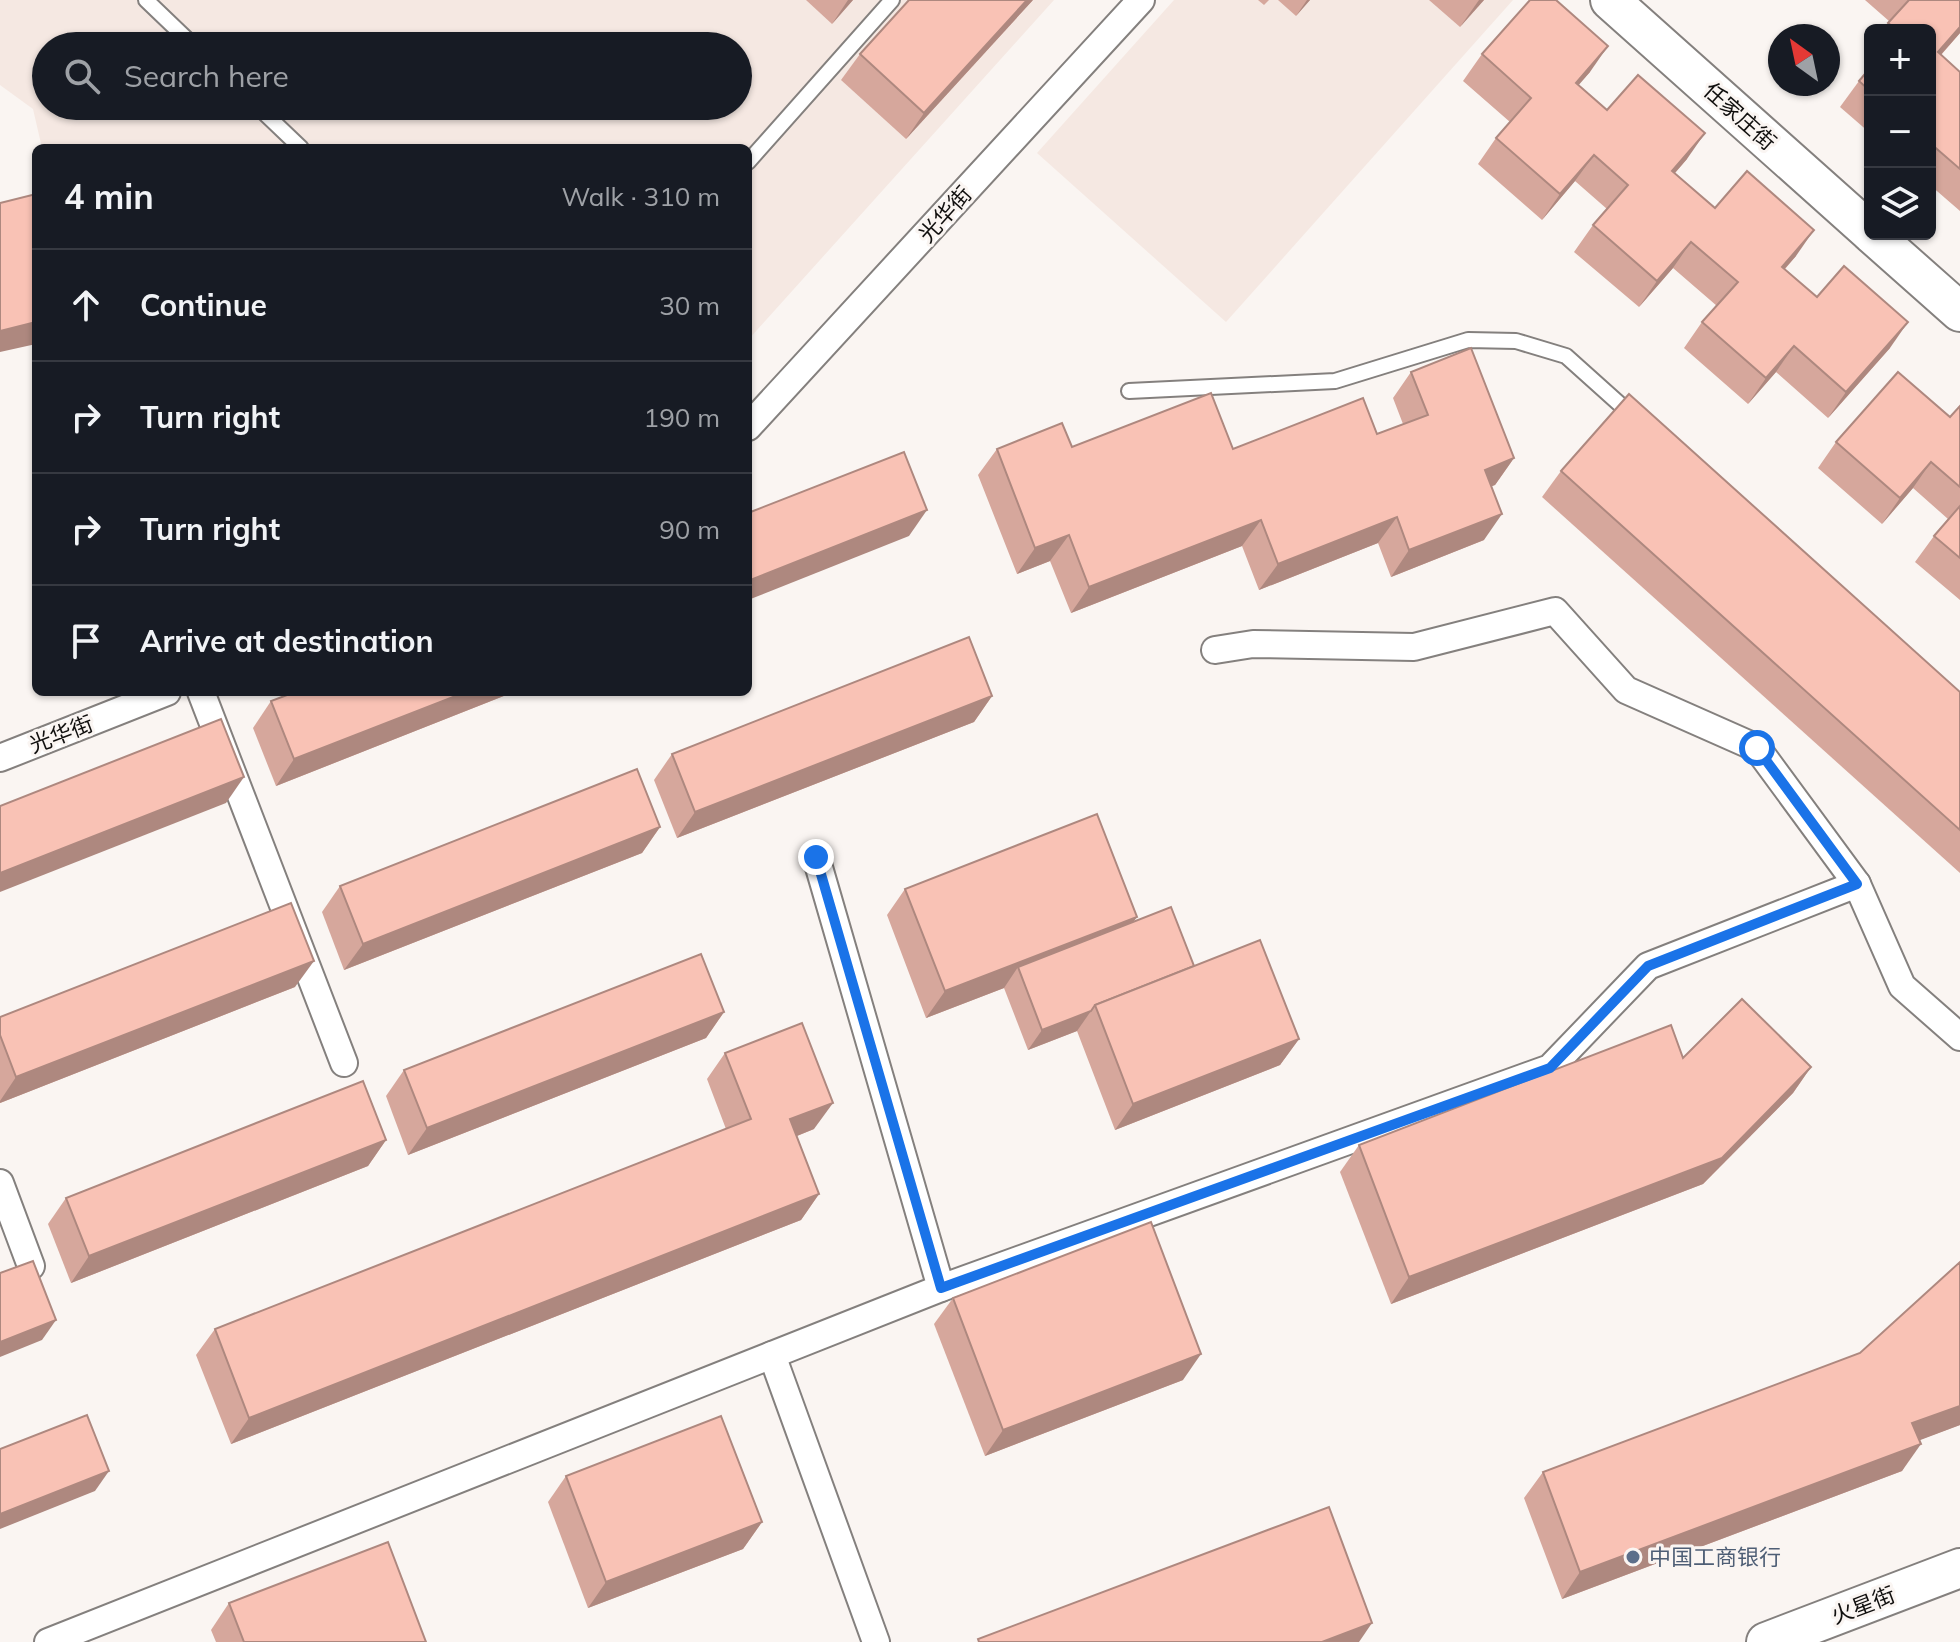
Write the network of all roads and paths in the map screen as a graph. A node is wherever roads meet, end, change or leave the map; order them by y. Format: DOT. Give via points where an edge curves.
graph roads {
  1 [pos="146,0"];
  2 [pos="892,0"];
  3 [pos="1141,0"];
  4 [pos="1610,0"];
  5 [pos="179,32"];
  6 [pos="272,120"];
  7 [pos="297,144"];
  8 [pos="752,158"];
  9 [pos="1864,227"];
  10 [pos="1879,240"];
  11 [pos="1960,312"];
  12 [pos="1129,391"];
  13 [pos="752,423"];
  14 [pos="1650,431"];
  15 [pos="1215,650"];
  16 [pos="157,696"];
  17 [pos="203,696"];
  18 [pos="0,758"];
  19 [pos="816,857"];
  20 [pos="1857,884"];
  21 [pos="1960,1037"];
  22 [pos="344,1063"];
  23 [pos="0,1183"];
  24 [pos="31,1266"];
  25 [pos="941,1288"];
  26 [pos="772,1355"];
  27 [pos="1960,1568"];
  28 [pos="1772,1641"];
  29 [pos="48,1642"];
  30 [pos="876,1642"];
  1 -- 5 [label="lane"];
  2 -- 8 [label="lane"];
  3 -- 13 [label="street, 光华街"];
  4 -- 9 [label="street, 任家庄街"];
  6 -- 7 [label="lane"];
  10 -- 11 [label="street, 任家庄街"];
  12 -- 14 [label="lane" via="1335,381 1468,340 1516,341 1566,356"];
  15 -- 20 [label="street" via="1253,644 1414,647 1555,611 1626,690 1757,748"];
  16 -- 18 [label="street, 光华街"];
  17 -- 22 [label="street"];
  19 -- 25 [label="street"];
  20 -- 21 [label="street" via="1902,986"];
  20 -- 25 [label="street" via="1648,966 1550,1068"];
  23 -- 24 [label="street"];
  25 -- 26 [label="street"];
  26 -- 29 [label="street"];
  26 -- 30 [label="street"];
  27 -- 28 [label="street, 火星街"];
}
